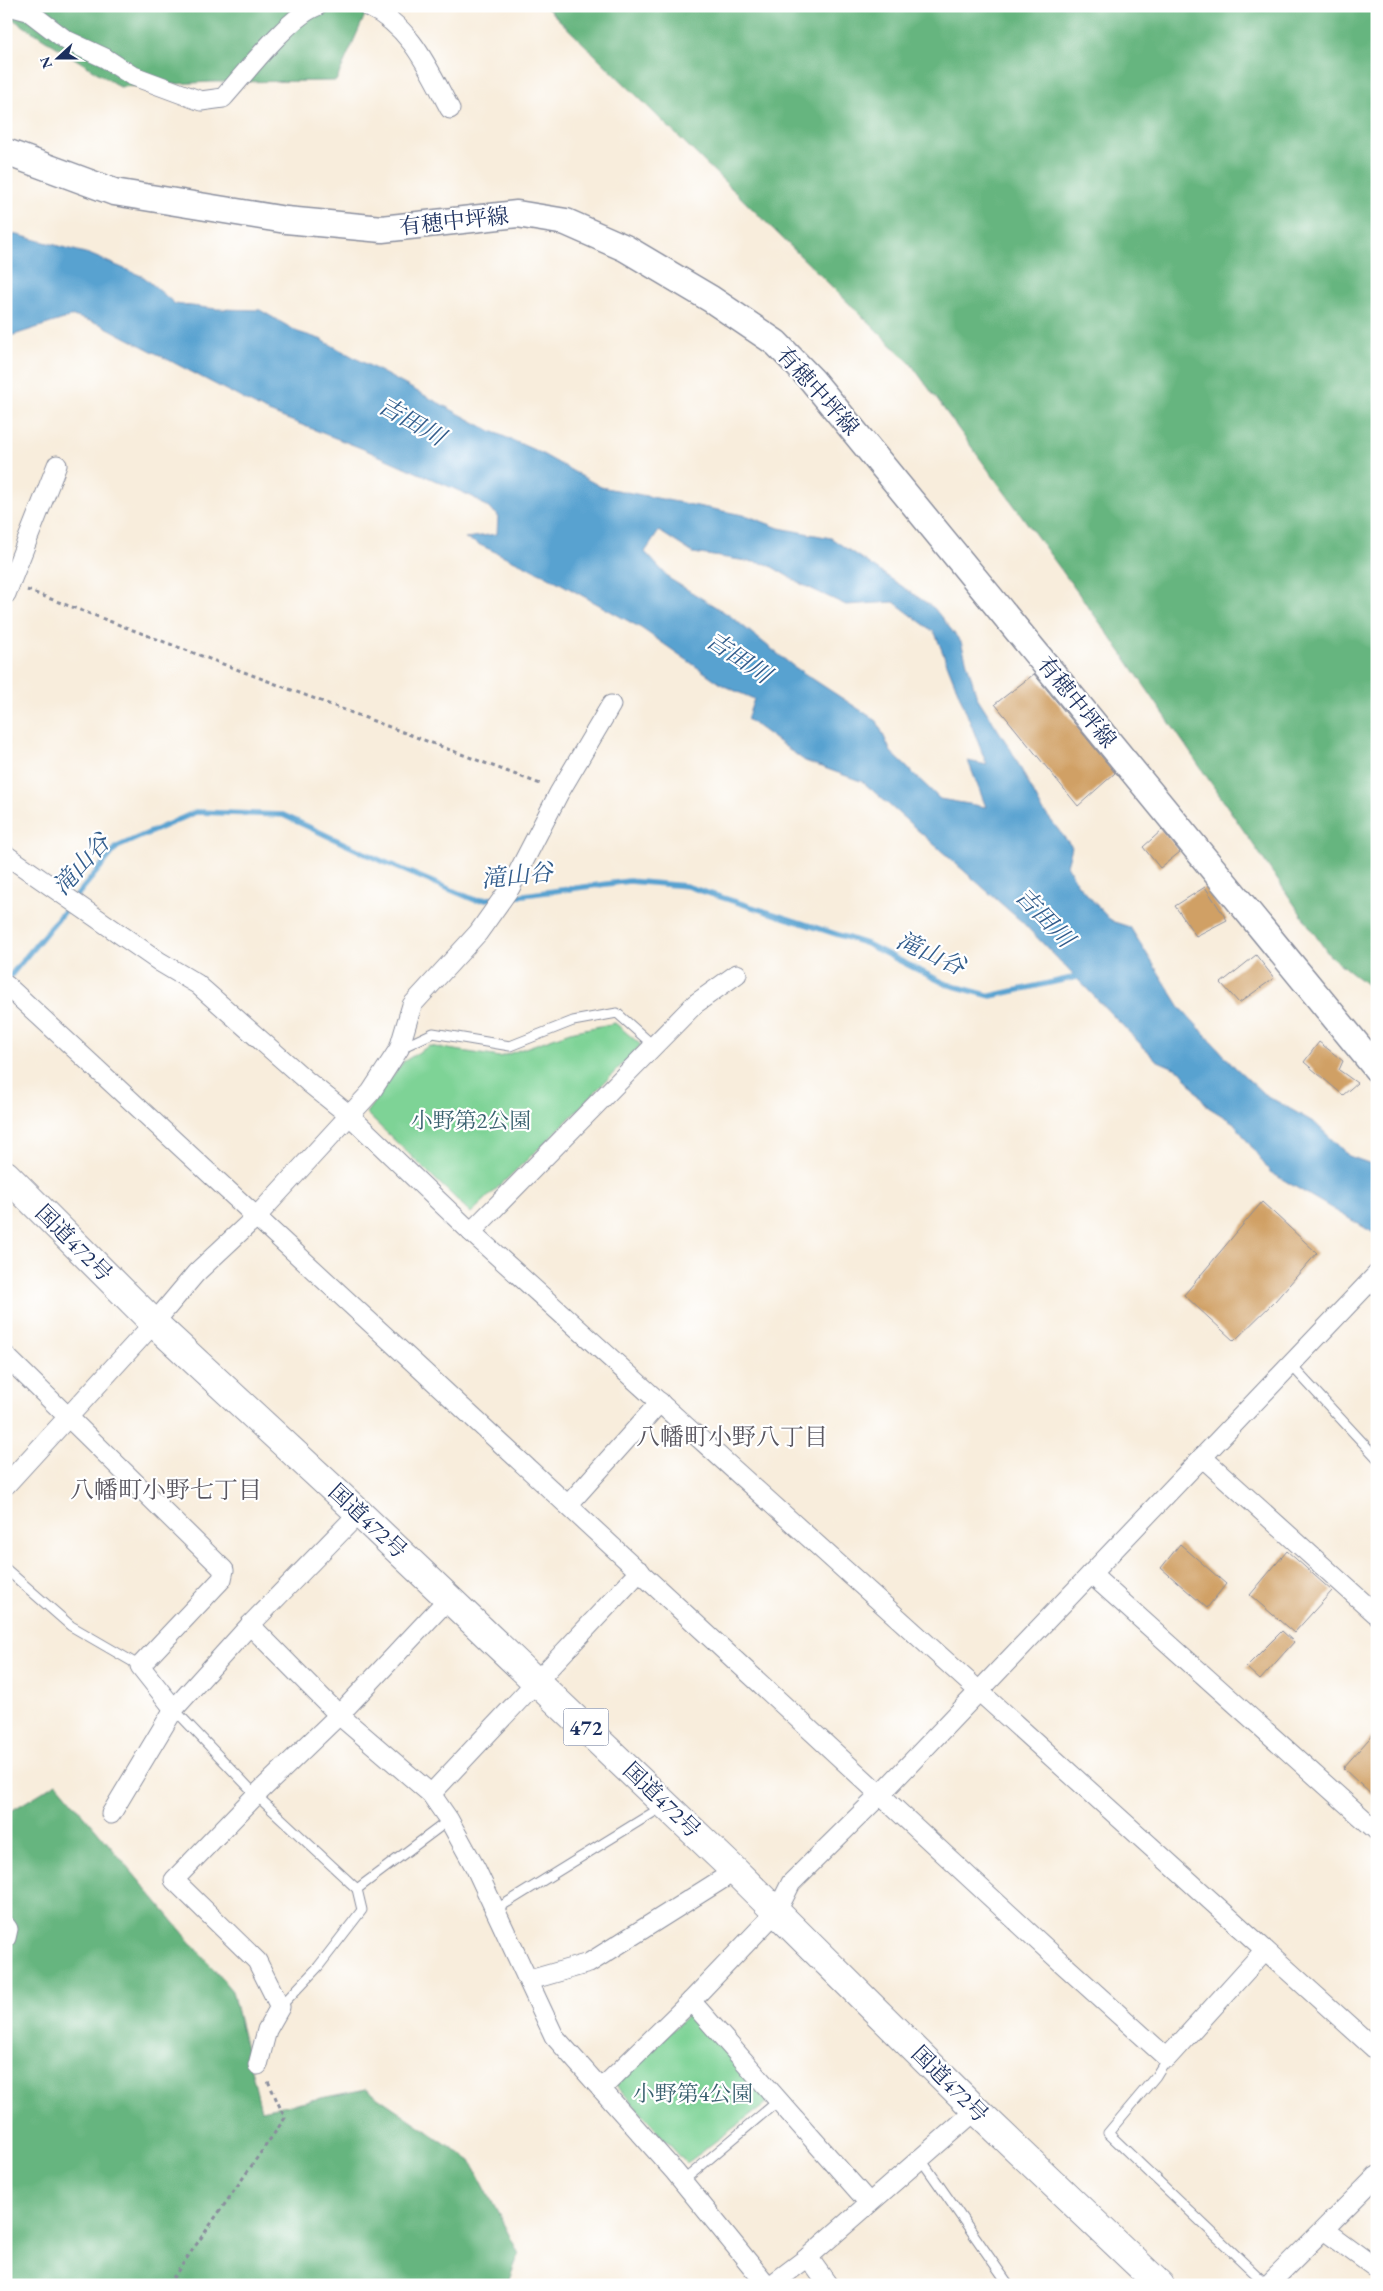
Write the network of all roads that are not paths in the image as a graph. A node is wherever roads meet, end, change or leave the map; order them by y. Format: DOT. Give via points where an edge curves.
graph roads {
  1 [pos="9,6"];
  2 [pos="317,6"];
  3 [pos="367,6"];
  4 [pos="450,109"];
  5 [pos="6,152"];
  6 [pos="57,465"];
  7 [pos="8,589"];
  8 [pos="611,705"];
  9 [pos="6,854"];
  10 [pos="737,974"];
  11 [pos="6,984"];
  12 [pos="654,1046"];
  13 [pos="399,1049"];
  14 [pos="1377,1069"];
  15 [pos="349,1115"];
  16 [pos="6,1175"];
  17 [pos="257,1216"];
  18 [pos="471,1232"];
  19 [pos="1374,1284"];
  20 [pos="154,1323"];
  21 [pos="6,1356"];
  22 [pos="1290,1364"];
  23 [pos="660,1402"];
  24 [pos="68,1416"];
  25 [pos="1202,1457"];
  26 [pos="1377,1458"];
  27 [pos="6,1485"];
  28 [pos="568,1505"];
  29 [pos="360,1513"];
  30 [pos="6,1570"];
  31 [pos="640,1571"];
  32 [pos="1091,1574"];
  33 [pos="449,1598"];
  34 [pos="1377,1615"];
  35 [pos="250,1625"];
  36 [pos="140,1666"];
  37 [pos="538,1682"];
  38 [pos="979,1691"];
  39 [pos="174,1709"];
  40 [pos="339,1715"];
  41 [pos="431,1794"];
  42 [pos="881,1794"];
  43 [pos="256,1795"];
  44 [pos="667,1805"];
  45 [pos="111,1814"];
  46 [pos="449,1820"];
  47 [pos="1377,1831"];
  48 [pos="735,1871"];
  49 [pos="357,1889"];
  50 [pos="495,1910"];
  51 [pos="777,1911"];
  52 [pos="6,1926"];
  53 [pos="6,1938"];
  54 [pos="1265,1950"];
  55 [pos="530,1980"];
  56 [pos="691,2001"];
  57 [pos="280,2007"];
  58 [pos="1377,2051"];
  59 [pos="1167,2058"];
  60 [pos="258,2065"];
  61 [pos="601,2089"];
  62 [pos="778,2101"];
  63 [pos="976,2110"];
  64 [pos="920,2158"];
  65 [pos="1377,2176"];
  66 [pos="682,2181"];
  67 [pos="869,2203"];
  68 [pos="1324,2230"];
  69 [pos="808,2257"];
  70 [pos="1377,2269"];
  71 [pos="767,2285"];
  72 [pos="771,2285"];
  73 [pos="828,2285"];
  74 [pos="1009,2285"];
  75 [pos="1160,2285"];
  76 [pos="1267,2285"];
  1 -- 2 [label="street" via="28,11 66,40 105,58 131,75 201,101 224,98 289,26"];
  3 -- 4 [label="street" via="386,15 415,44"];
  5 -- 14 [label="main road, 有穂中坪線" via="114,192 286,220 382,229 517,214 566,222 625,248 711,299 776,343 812,380"];
  6 -- 7 [label="street"];
  8 -- 13 [label="street" via="559,794 510,888 478,934 412,1005"];
  9 -- 15 [label="street" via="160,962 197,984"];
  10 -- 12 [label="street" via="695,1004"];
  11 -- 17 [label="street"];
  12 -- 13 [label="lane" via="617,1013 573,1021 510,1046 433,1034"];
  12 -- 18 [label="street"];
  13 -- 15 [label="street" via="372,1092"];
  15 -- 17 [label="street"];
  15 -- 18 [label="street"];
  16 -- 20 [label="highway, 国道472号 / 472"];
  17 -- 20 [label="street" via="196,1273"];
  17 -- 28 [label="street"];
  18 -- 23 [label="street"];
  19 -- 22 [label="street"];
  20 -- 24 [label="street"];
  20 -- 29 [label="highway, 国道472号 / 472"];
  21 -- 24 [label="street"];
  22 -- 25 [label="street"];
  22 -- 26 [label="lane"];
  23 -- 28 [label="street"];
  23 -- 38 [label="street"];
  24 -- 27 [label="street"];
  24 -- 36 [label="street" via="224,1570 222,1579"];
  25 -- 32 [label="street"];
  25 -- 34 [label="street"];
  28 -- 31 [label="street"];
  29 -- 33 [label="highway, 国道472号 / 472"];
  29 -- 35 [label="street"];
  30 -- 36 [label="lane" via="70,1626"];
  31 -- 37 [label="street"];
  31 -- 42 [label="street"];
  32 -- 38 [label="street"];
  32 -- 47 [label="street"];
  33 -- 37 [label="highway, 国道472号 / 472"];
  33 -- 40 [label="street"];
  35 -- 39 [label="street"];
  35 -- 40 [label="street"];
  36 -- 39 [label="street"];
  37 -- 41 [label="street"];
  37 -- 44 [label="highway, 国道472号 / 472"];
  38 -- 42 [label="street"];
  38 -- 54 [label="street"];
  39 -- 43 [label="lane"];
  39 -- 45 [label="street"];
  40 -- 41 [label="street"];
  40 -- 43 [label="street"];
  41 -- 46 [label="street"];
  42 -- 51 [label="street" via="791,1884"];
  42 -- 59 [label="street"];
  43 -- 49 [label="lane"];
  43 -- 57 [label="street" via="174,1880 257,1961"];
  44 -- 48 [label="highway, 国道472号 / 472"];
  44 -- 50 [label="lane"];
  46 -- 49 [label="lane"];
  46 -- 50 [label="street"];
  48 -- 51 [label="highway, 国道472号 / 472"];
  48 -- 55 [label="street" via="589,1963"];
  49 -- 57 [label="lane" via="362,1910 318,1967"];
  50 -- 55 [label="street"];
  51 -- 56 [label="street"];
  51 -- 63 [label="highway, 国道472号 / 472"];
  52 -- 53 [label="street"];
  54 -- 58 [label="street"];
  54 -- 59 [label="street"];
  55 -- 61 [label="street" via="554,2036"];
  56 -- 61 [label="street"];
  56 -- 62 [label="street"];
  57 -- 60 [label="street" via="267,2030"];
  59 -- 76 [label="lane" via="1108,2133"];
  61 -- 66 [label="street"];
  62 -- 66 [label="lane"];
  62 -- 67 [label="street"];
  63 -- 64 [label="street"];
  63 -- 75 [label="highway, 国道472号 / 472"];
  64 -- 67 [label="street"];
  64 -- 74 [label="lane"];
  65 -- 68 [label="street"];
  66 -- 71 [label="street"];
  67 -- 69 [label="street"];
  68 -- 70 [label="street"];
  68 -- 76 [label="street"];
  69 -- 72 [label="street"];
  69 -- 73 [label="street"];
}
